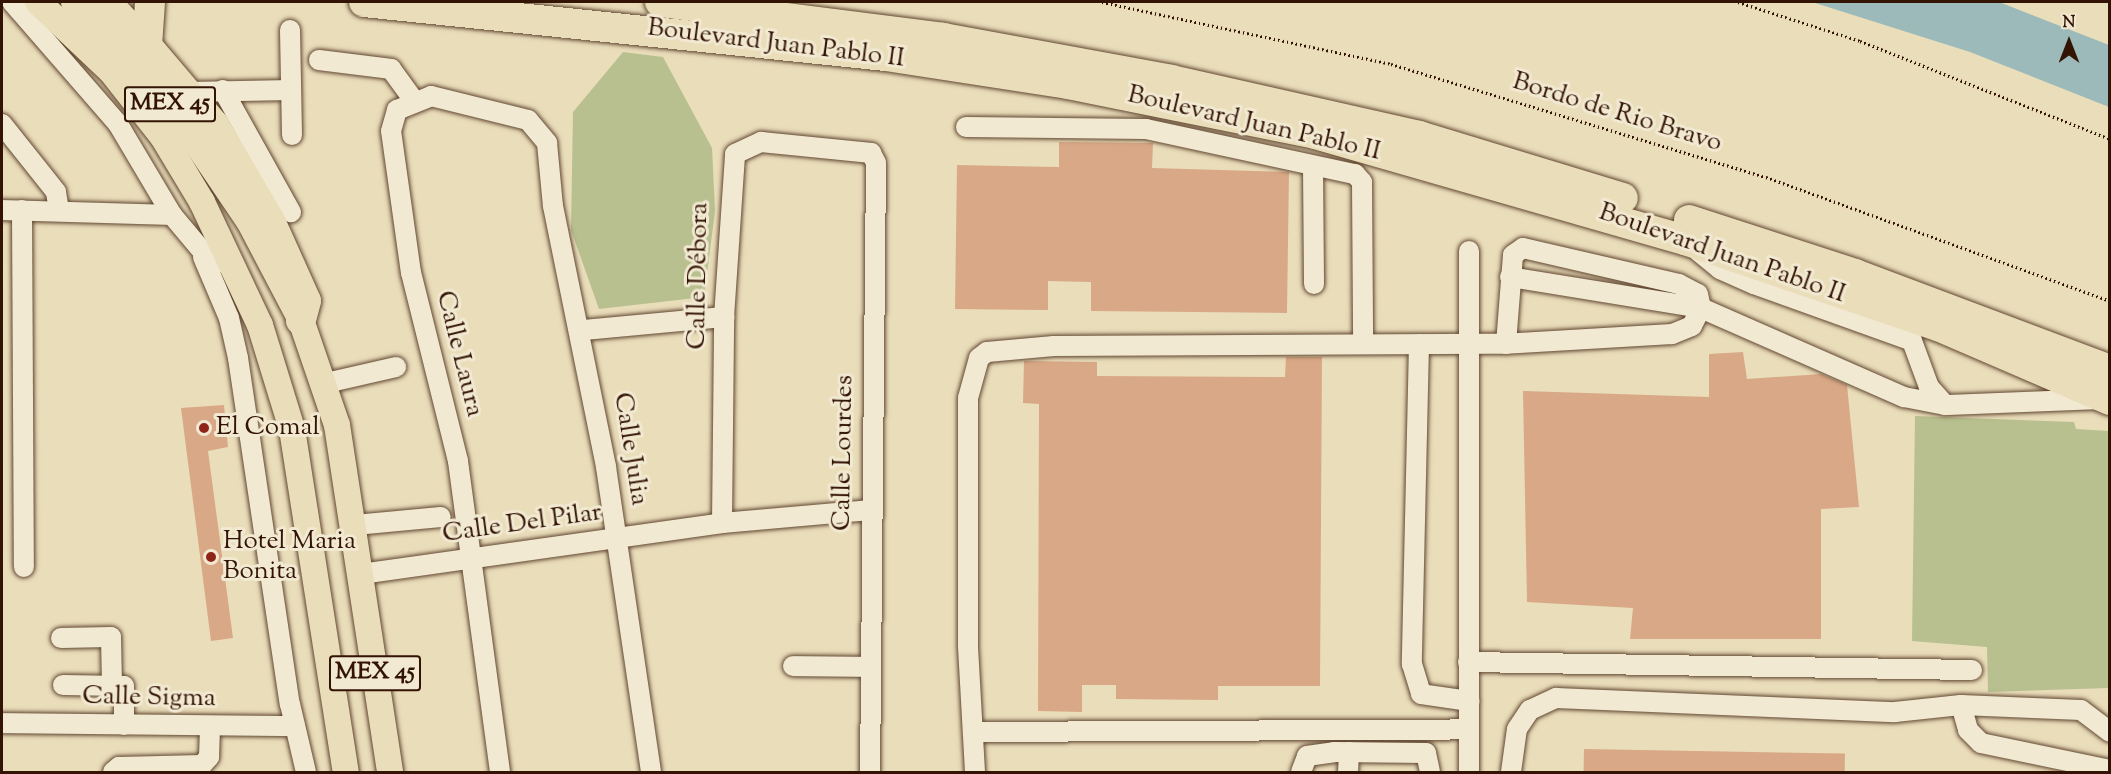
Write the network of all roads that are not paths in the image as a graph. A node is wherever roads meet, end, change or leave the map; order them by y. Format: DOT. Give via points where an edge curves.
graph roads {
  1 [pos="12,2"];
  2 [pos="38,2"];
  3 [pos="74,2"];
  4 [pos="106,2"];
  5 [pos="150,2"];
  6 [pos="364,2"];
  7 [pos="660,2"];
  8 [pos="290,30"];
  9 [pos="147,46"];
  10 [pos="320,60"];
  11 [pos="223,90"];
  12 [pos="291,90"];
  13 [pos="189,92"];
  14 [pos="413,99"];
  15 [pos="2,124"];
  16 [pos="966,127"];
  17 [pos="292,135"];
  18 [pos="853,152"];
  19 [pos="1313,167"];
  20 [pos="2,210"];
  21 [pos="22,210"];
  22 [pos="59,211"];
  23 [pos="291,212"];
  24 [pos="172,215"];
  25 [pos="1685,240"];
  26 [pos="1469,250"];
  27 [pos="203,256"];
  28 [pos="1510,277"];
  29 [pos="1314,284"];
  30 [pos="245,292"];
  31 [pos="1701,308"];
  32 [pos="724,317"];
  33 [pos="301,320"];
  34 [pos="583,330"];
  35 [pos="1363,343"];
  36 [pos="1419,344"];
  37 [pos="1506,344"];
  38 [pos="1468,345"];
  39 [pos="396,367"];
  40 [pos="326,383"];
  41 [pos="2109,390"];
  42 [pos="1945,405"];
  43 [pos="870,510"];
  44 [pos="441,517"];
  45 [pos="722,523"];
  46 [pos="355,525"];
  47 [pos="616,538"];
  48 [pos="470,558"];
  49 [pos="24,567"];
  50 [pos="361,574"];
  51 [pos="62,638"];
  52 [pos="1468,662"];
  53 [pos="793,666"];
  54 [pos="870,667"];
  55 [pos="1972,670"];
  56 [pos="63,685"];
  57 [pos="112,685"];
  58 [pos="1469,701"];
  59 [pos="1961,705"];
  60 [pos="2,723"];
  61 [pos="124,725"];
  62 [pos="210,726"];
  63 [pos="295,726"];
  64 [pos="1469,729"];
  65 [pos="974,732"];
  66 [pos="2109,732"];
  67 [pos="1348,752"];
  68 [pos="187,770"];
  69 [pos="2109,770"];
  70 [pos="113,772"];
  71 [pos="306,772"];
  72 [pos="346,772"];
  73 [pos="390,772"];
  74 [pos="500,772"];
  75 [pos="651,772"];
  76 [pos="870,772"];
  77 [pos="975,772"];
  78 [pos="1301,772"];
  79 [pos="1348,772"];
  80 [pos="1430,772"];
  81 [pos="1469,772"];
  82 [pos="1511,772"];
  1 -- 24 [label="street" via="118,124"];
  2 -- 30 [label="main road, MEX 45" via="111,71 163,137"];
  3 -- 33 [label="main road, MEX 45" via="169,103 249,221"];
  4 -- 9 [label="highway"];
  5 -- 9 [label="highway"];
  6 -- 25 [label="highway, Boulevard Juan Pablo II" via="767,41 1068,84 1315,134"];
  7 -- 41 [label="highway, Boulevard Juan Pablo II" via="944,38 1171,80 1419,136 1855,274"];
  8 -- 12 [label="street"];
  9 -- 13 [label="highway"];
  10 -- 14 [label="street" via="392,69"];
  11 -- 12 [label="street"];
  11 -- 13 [label="street"];
  11 -- 23 [label="street"];
  12 -- 17 [label="street"];
  13 -- 33 [label="highway" via="272,223 306,301"];
  14 -- 34 [label="street, Calle Julia" via="430,96 528,120 545,137 553,206"];
  14 -- 48 [label="street, Calle Laura" via="392,122 395,170 411,273 458,461"];
  15 -- 22 [label="street" via="56,192"];
  16 -- 19 [label="street" via="1146,129"];
  18 -- 32 [label="street, Calle Débora" via="761,142 735,154"];
  18 -- 43 [label="street, Calle Lourdes" via="871,153 876,164"];
  19 -- 29 [label="street"];
  19 -- 35 [label="street" via="1354,174 1362,182"];
  20 -- 21 [label="street"];
  21 -- 22 [label="street"];
  21 -- 49 [label="street"];
  22 -- 24 [label="street"];
  24 -- 27 [label="street"];
  25 -- 41 [label="highway, Boulevard Juan Pablo II" via="1938,326"];
  25 -- 42 [label="street" via="1720,269 1912,341 1929,387"];
  26 -- 38 [label="street"];
  27 -- 30 [label="street"];
  27 -- 63 [label="street" via="229,318 238,358"];
  28 -- 31 [label="street"];
  28 -- 31 [label="street" via="1513,255 1523,248 1679,284 1698,294"];
  28 -- 37 [label="street"];
  30 -- 72 [label="main road, MEX 45" via="292,429"];
  31 -- 37 [label="street" via="1692,327 1672,334"];
  31 -- 42 [label="street" via="1869,384"];
  32 -- 34 [label="street"];
  32 -- 45 [label="street, Calle Débora"];
  33 -- 40 [label="main road, MEX 45"];
  34 -- 47 [label="street, Calle Julia"];
  35 -- 36 [label="street"];
  35 -- 65 [label="street" via="1054,346 1007,349 979,358 968,398"];
  36 -- 38 [label="street"];
  36 -- 58 [label="street" via="1412,664 1421,694"];
  37 -- 38 [label="street"];
  38 -- 52 [label="street"];
  39 -- 40 [label="street"];
  40 -- 46 [label="main road, MEX 45"];
  41 -- 42 [label="street"];
  43 -- 45 [label="street, Calle Del Pilar"];
  43 -- 54 [label="street, Calle Lourdes"];
  44 -- 46 [label="street"];
  45 -- 47 [label="street, Calle Del Pilar"];
  46 -- 50 [label="main road, MEX 45"];
  47 -- 48 [label="street, Calle Del Pilar"];
  47 -- 75 [label="street, Calle Julia"];
  48 -- 50 [label="street, Calle Del Pilar"];
  48 -- 74 [label="street, Calle Laura"];
  50 -- 73 [label="main road, MEX 45"];
  51 -- 57 [label="street" via="111,637"];
  52 -- 55 [label="street"];
  52 -- 58 [label="street"];
  53 -- 54 [label="street"];
  54 -- 76 [label="street, Calle Lourdes"];
  56 -- 57 [label="street"];
  57 -- 61 [label="street" via="124,686"];
  58 -- 64 [label="street"];
  59 -- 66 [label="street" via="2081,710"];
  59 -- 69 [label="street" via="1968,730 1989,746"];
  59 -- 82 [label="street" via="1895,712 1556,698 1530,710 1516,729"];
  60 -- 61 [label="street, Calle Sigma"];
  61 -- 62 [label="street, Calle Sigma"];
  62 -- 63 [label="street, Calle Sigma"];
  62 -- 68 [label="street" via="209,757 202,765"];
  63 -- 71 [label="street"];
  64 -- 65 [label="street"];
  64 -- 81 [label="street"];
  65 -- 77 [label="street"];
  67 -- 78 [label="street" via="1307,756"];
  67 -- 79 [label="street"];
  67 -- 80 [label="street" via="1426,753"];
  68 -- 70 [label="street" via="120,767"];
}
